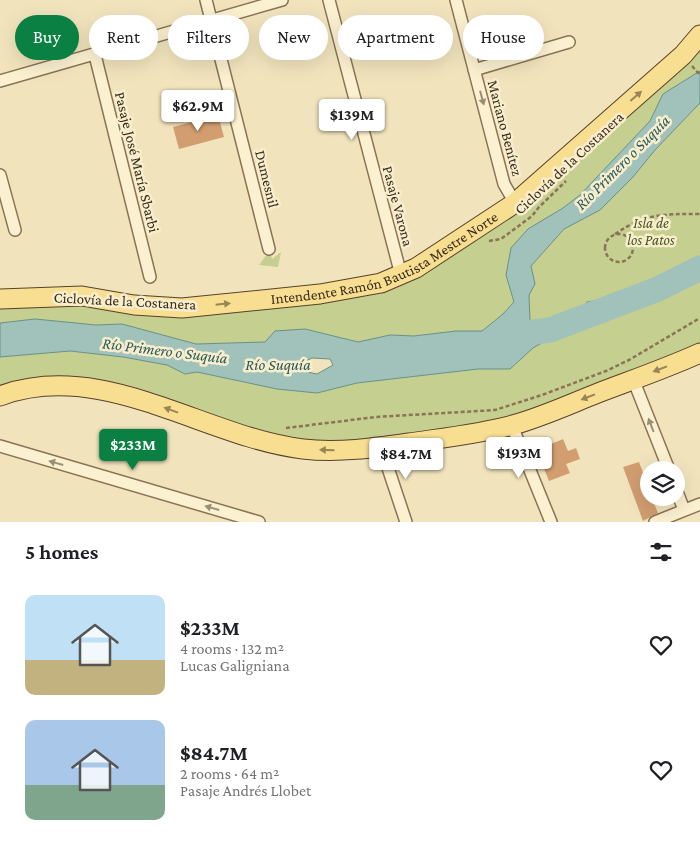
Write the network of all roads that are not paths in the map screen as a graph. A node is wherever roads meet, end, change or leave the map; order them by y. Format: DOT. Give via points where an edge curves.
graph roads {
  1 [pos="206,0"];
  2 [pos="282,0"];
  3 [pos="329,0"];
  4 [pos="456,0"];
  5 [pos="210,15"];
  6 [pos="230,15"];
  7 [pos="700,35"];
  8 [pos="569,42"];
  9 [pos="89,57"];
  10 [pos="96,60"];
  11 [pos="222,60"];
  12 [pos="474,70"];
  13 [pos="0,81"];
  14 [pos="0,175"];
  15 [pos="515,203"];
  16 [pos="15,230"];
  17 [pos="270,249"];
  18 [pos="401,275"];
  19 [pos="150,277"];
  20 [pos="0,299"];
  21 [pos="700,353"];
  22 [pos="633,379"];
  23 [pos="0,396"];
  24 [pos="512,426"];
  25 [pos="0,446"];
  26 [pos="381,447"];
  27 [pos="665,461"];
  28 [pos="700,504"];
  29 [pos="682,506"];
  30 [pos="684,510"];
  31 [pos="259,522"];
  32 [pos="406,522"];
  33 [pos="551,522"];
  34 [pos="655,522"];
  1 -- 5 [label="street, Dumesnil"];
  2 -- 6 [label="street"];
  3 -- 18 [label="street, Pasaje Varona"];
  4 -- 12 [label="street, Mariano Benítez"];
  15 -- 7 [label="main road, Intendente Ramón Bautista Mestre Norte, one-way" via="683,55"];
  8 -- 12 [label="street"];
  9 -- 13 [label="street"];
  10 -- 19 [label="street, Pasaje José María Sbarbi"];
  11 -- 17 [label="street, Dumesnil"];
  12 -- 15 [label="street, Mariano Benítez, one-way" via="504,184"];
  14 -- 16 [label="street"];
  15 -- 18 [label="main road, Intendente Ramón Bautista Mestre Norte"];
  20 -- 18 [label="main road, Intendente Ramón Bautista Mestre Norte, one-way" via="82,296 134,305 182,308 320,294 381,283"];
  21 -- 22 [label="main road, one-way"];
  22 -- 24 [label="main road, one-way"];
  27 -- 22 [label="street, one-way"];
  26 -- 23 [label="main road, one-way" via="355,450 287,447 138,398 81,387 40,386"];
  24 -- 26 [label="main road"];
  24 -- 33 [label="street"];
  31 -- 25 [label="street, one-way"];
  26 -- 32 [label="street"];
  28 -- 30 [label="street"];
  29 -- 30 [label="street"];
  30 -- 34 [label="street"];
}
